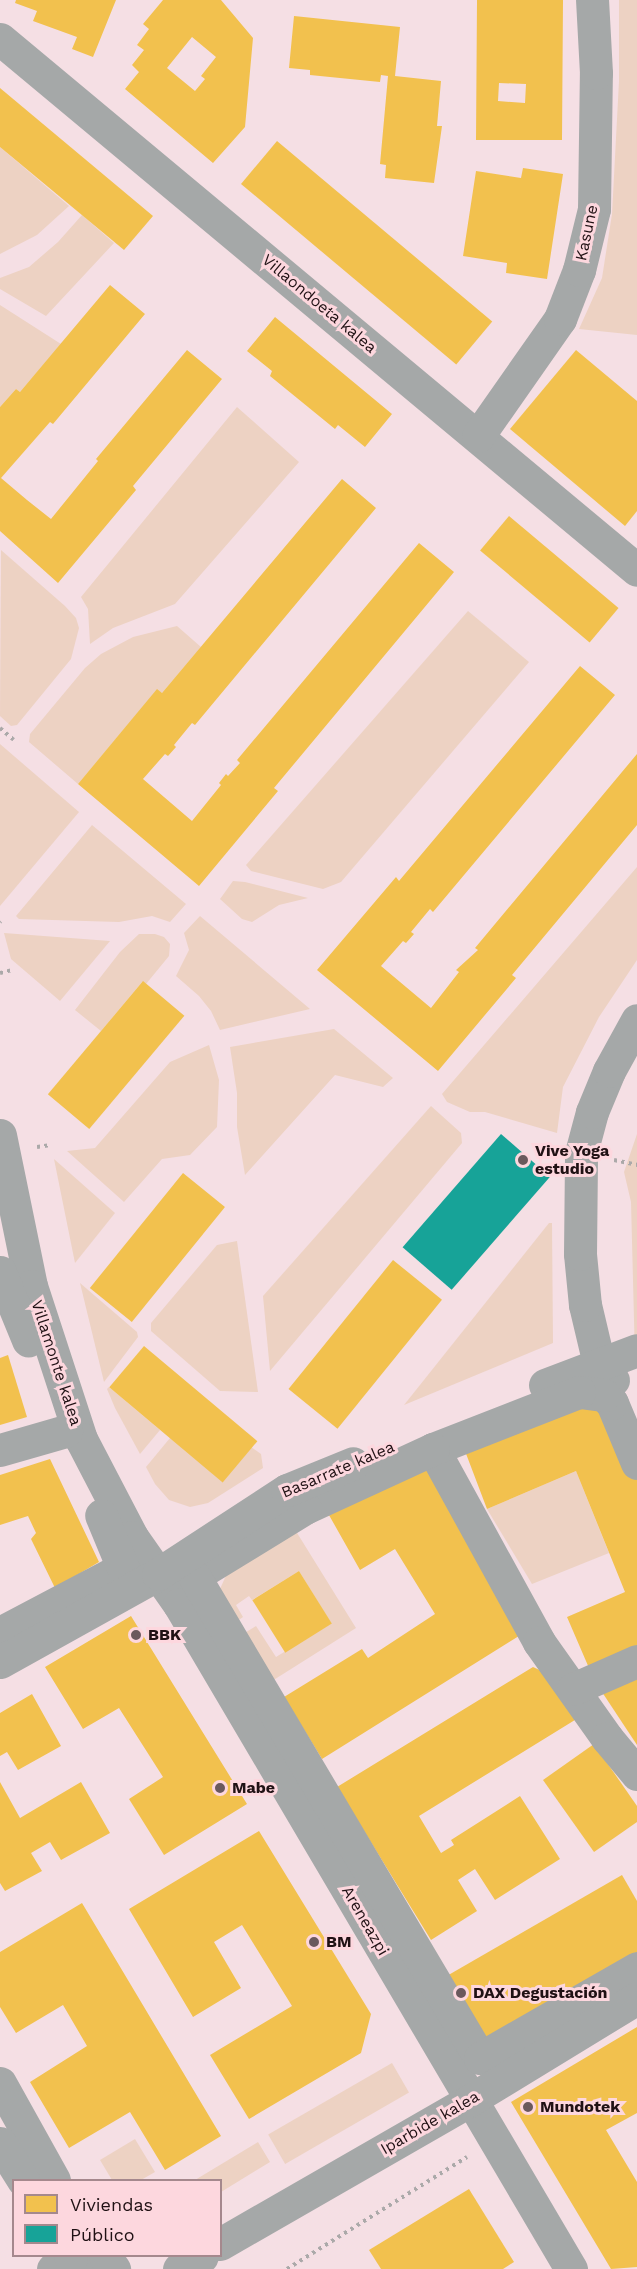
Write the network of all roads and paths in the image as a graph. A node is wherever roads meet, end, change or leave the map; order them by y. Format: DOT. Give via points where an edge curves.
graph roads {
  1 [pos="592,0"];
  2 [pos="0,39"];
  3 [pos="478,436"];
  4 [pos="637,570"];
  5 [pos="0,728"];
  6 [pos="14,740"];
  7 [pos="12,970"];
  8 [pos="0,973"];
  9 [pos="637,1020"];
  10 [pos="0,1135"];
  11 [pos="51,1145"];
  12 [pos="37,1147"];
  13 [pos="0,1272"];
  14 [pos="13,1336"];
  15 [pos="637,1350"];
  16 [pos="599,1364"];
  17 [pos="637,1428"];
  18 [pos="66,1431"];
  19 [pos="433,1449"];
  20 [pos="0,1450"];
  21 [pos="637,1462"];
  22 [pos="158,1574"];
  23 [pos="0,1633"];
  24 [pos="637,1661"];
  25 [pos="0,1662"];
  26 [pos="573,1689"];
  27 [pos="637,1774"];
  28 [pos="637,1968"];
  29 [pos="637,1998"];
  30 [pos="0,2083"];
  31 [pos="470,2100"];
  32 [pos="0,2143"];
  33 [pos="470,2155"];
  34 [pos="22,2179"];
  35 [pos="53,2179"];
  36 [pos="222,2243"];
  37 [pos="70,2257"];
  38 [pos="102,2257"];
  39 [pos="105,2257"];
  40 [pos="200,2257"];
  41 [pos="52,2269"];
  42 [pos="83,2269"];
  43 [pos="114,2269"];
  44 [pos="179,2269"];
  45 [pos="287,2269"];
  46 [pos="571,2269"];
  1 -- 3 [label="street, Kasune" via="596,73 594,210 579,270 560,319"];
  2 -- 3 [label="street, Villaondoeta kalea"];
  3 -- 4 [label="street, Villaondoeta kalea"];
  5 -- 6 [label="path"];
  7 -- 8 [label="path"];
  9 -- 16 [label="street" via="609,1071 582,1144 580,1254 585,1305"];
  10 -- 22 [label="street, Villamonte kalea" via="31,1286 81,1439 132,1537"];
  11 -- 12 [label="path"];
  13 -- 14 [label="street"];
  14 -- 18 [label="street"];
  15 -- 16 [label="street, Basarrate kalea"];
  16 -- 17 [label="street" via="620,1388"];
  16 -- 22 [label="street, Basarrate kalea" via="287,1490"];
  18 -- 20 [label="street"];
  18 -- 23 [label="street" via="123,1568"];
  19 -- 21 [label="street" via="579,1392 604,1395 612,1403"];
  19 -- 26 [label="street" via="538,1642"];
  19 -- 28 [label="street" via="305,1508 194,1576 480,2058"];
  22 -- 25 [label="street, Basarrate kalea"];
  22 -- 31 [label="street, Areneazpi"];
  24 -- 26 [label="street"];
  26 -- 27 [label="street"];
  29 -- 31 [label="street, Iparbide kalea"];
  30 -- 35 [label="street"];
  31 -- 36 [label="street, Iparbide kalea"];
  31 -- 46 [label="street, Areneazpi"];
  32 -- 34 [label="street"];
  33 -- 45 [label="path"];
  37 -- 41 [label="street"];
  38 -- 42 [label="lane"];
  39 -- 43 [label="street"];
  40 -- 44 [label="street"];
}
